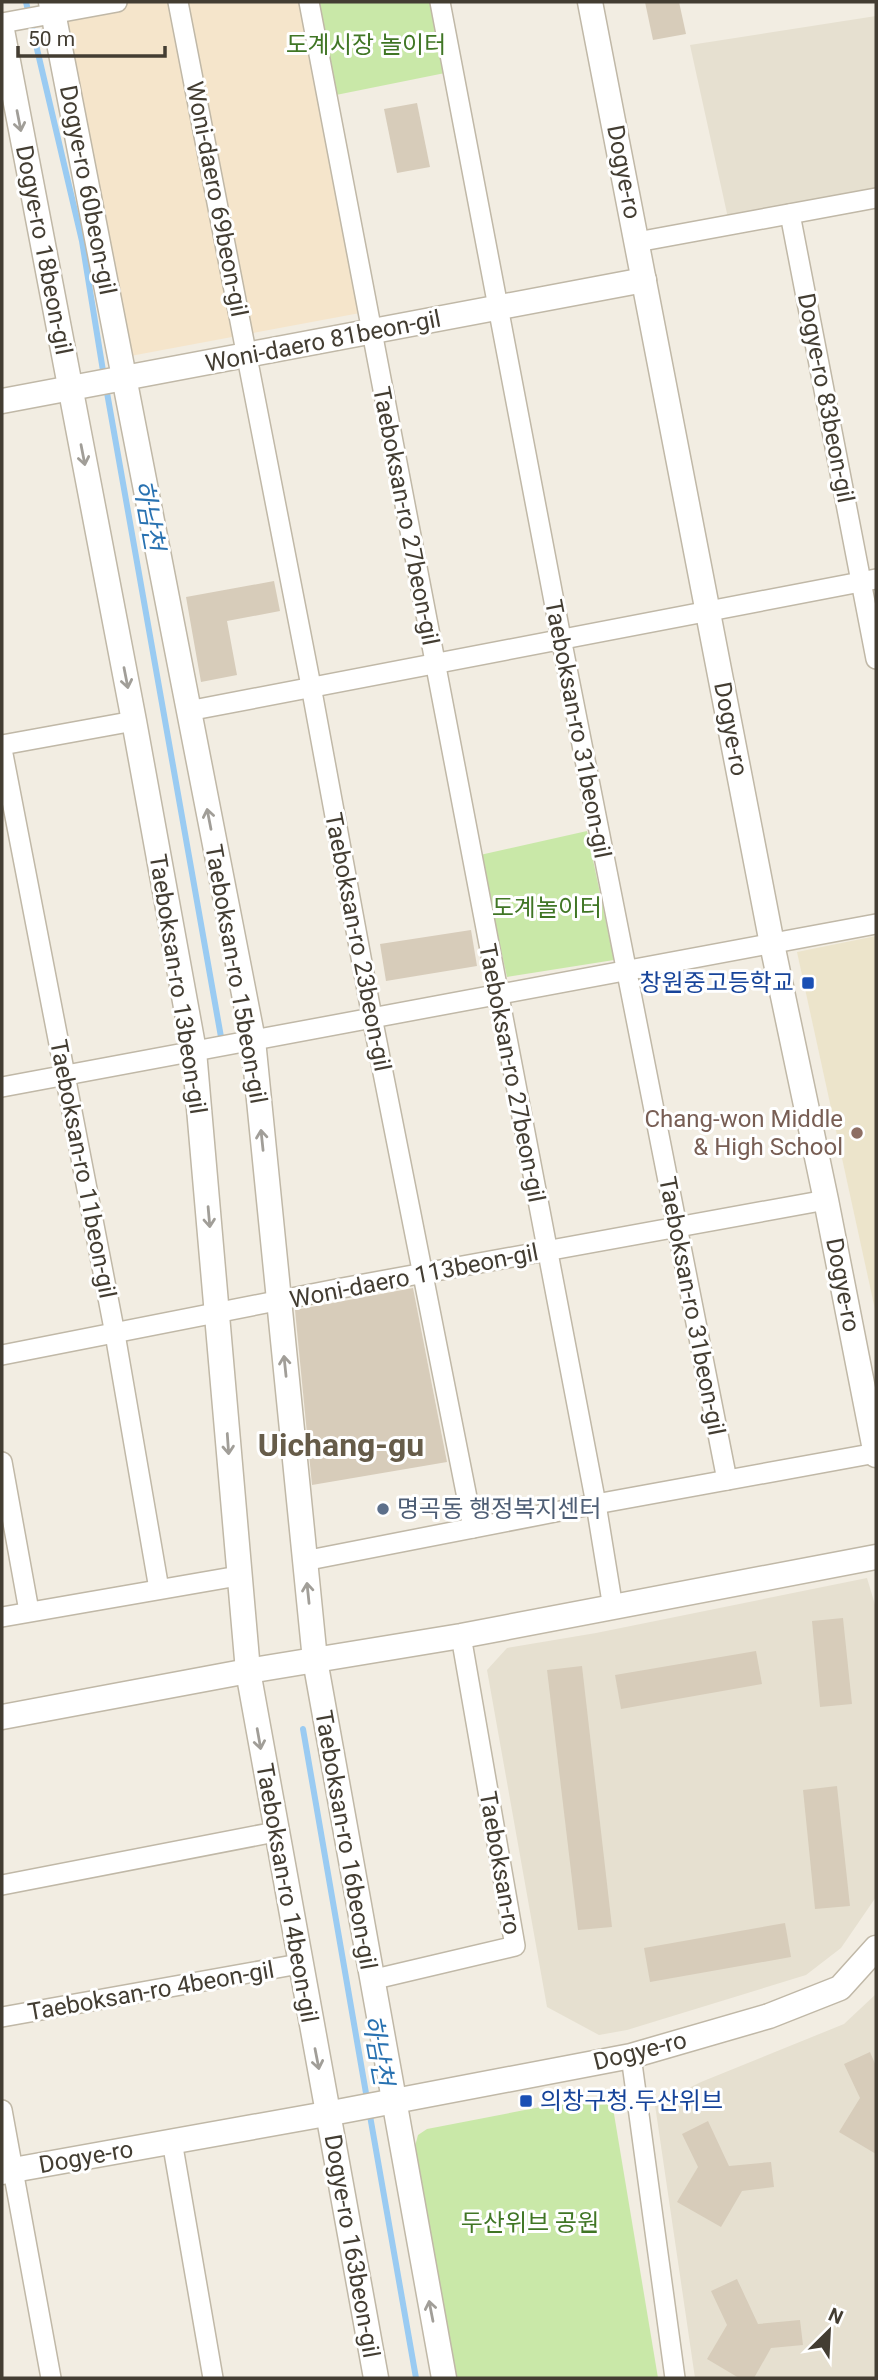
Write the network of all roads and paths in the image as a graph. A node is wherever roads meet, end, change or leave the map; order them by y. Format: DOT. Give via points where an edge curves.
graph roads {
  1 [pos="117,2"];
  2 [pos="178,2"];
  3 [pos="309,2"];
  4 [pos="440,2"];
  5 [pos="590,2"];
  6 [pos="49,10"];
  7 [pos="5,25"];
  8 [pos="876,198"];
  9 [pos="790,214"];
  10 [pos="637,242"];
  11 [pos="644,280"];
  12 [pos="496,308"];
  13 [pos="370,332"];
  14 [pos="247,355"];
  15 [pos="121,379"];
  16 [pos="78,386"];
  17 [pos="2,401"];
  18 [pos="869,581"];
  19 [pos="709,612"];
  20 [pos="561,638"];
  21 [pos="876,659"];
  22 [pos="434,662"];
  23 [pos="311,686"];
  24 [pos="188,711"];
  25 [pos="134,721"];
  26 [pos="2,747"];
  27 [pos="876,923"];
  28 [pos="772,944"];
  29 [pos="625,971"];
  30 [pos="498,994"];
  31 [pos="372,1017"];
  32 [pos="253,1040"];
  33 [pos="194,1051"];
  34 [pos="66,1076"];
  35 [pos="2,1087"];
  36 [pos="826,1200"];
  37 [pos="676,1227"];
  38 [pos="546,1251"];
  39 [pos="422,1274"];
  40 [pos="279,1302"];
  41 [pos="218,1314"];
  42 [pos="115,1334"];
  43 [pos="2,1355"];
  44 [pos="876,1454"];
  45 [pos="2,1462"];
  46 [pos="727,1480"];
  47 [pos="596,1504"];
  48 [pos="473,1528"];
  49 [pos="876,1557"];
  50 [pos="304,1561"];
  51 [pos="238,1576"];
  52 [pos="159,1590"];
  53 [pos="613,1608"];
  54 [pos="29,1611"];
  55 [pos="2,1616"];
  56 [pos="461,1636"];
  57 [pos="311,1661"];
  58 [pos="252,1670"];
  59 [pos="2,1717"];
  60 [pos="275,1832"];
  61 [pos="2,1885"];
  62 [pos="876,1948"];
  63 [pos="299,1964"];
  64 [pos="371,1980"];
  65 [pos="2,2017"];
  66 [pos="631,2056"];
  67 [pos="387,2103"];
  68 [pos="2,2110"];
  69 [pos="332,2113"];
  70 [pos="172,2141"];
  71 [pos="7,2171"];
  72 [pos="51,2378"];
  73 [pos="213,2378"];
  74 [pos="376,2378"];
  75 [pos="444,2378"];
  76 [pos="675,2378"];
  1 -- 6 [label="street"];
  2 -- 14 [label="street, Woni-daero 69beon-gil"];
  3 -- 13 [label="street"];
  4 -- 12 [label="street"];
  5 -- 10 [label="street, Dogye-ro"];
  6 -- 7 [label="street"];
  6 -- 15 [label="street, Dogye-ro 60beon-gil"];
  7 -- 16 [label="street, Dogye-ro 18beon-gil, one-way"];
  8 -- 9 [label="street"];
  9 -- 10 [label="street"];
  9 -- 18 [label="street, Dogye-ro 83beon-gil"];
  10 -- 11 [label="street, Dogye-ro"];
  11 -- 12 [label="street, Woni-daero 81beon-gil"];
  11 -- 19 [label="street, Dogye-ro"];
  12 -- 13 [label="street, Woni-daero 81beon-gil"];
  12 -- 20 [label="street, Taeboksan-ro 31beon-gil"];
  13 -- 14 [label="street, Woni-daero 81beon-gil"];
  13 -- 22 [label="street, Taeboksan-ro 27beon-gil"];
  14 -- 15 [label="street, Woni-daero 81beon-gil"];
  14 -- 23 [label="street, Taeboksan-ro 23beon-gil"];
  15 -- 16 [label="street, Woni-daero 81beon-gil"];
  15 -- 24 [label="street, Taeboksan-ro 15beon-gil"];
  16 -- 17 [label="street, Woni-daero 81beon-gil"];
  16 -- 25 [label="street, Taeboksan-ro 13beon-gil, one-way"];
  18 -- 19 [label="street"];
  18 -- 21 [label="street, Dogye-ro 83beon-gil"];
  19 -- 20 [label="street"];
  19 -- 28 [label="street, Dogye-ro"];
  20 -- 22 [label="street"];
  20 -- 29 [label="street, Taeboksan-ro 31beon-gil"];
  22 -- 23 [label="street"];
  22 -- 30 [label="street, Taeboksan-ro 27beon-gil"];
  23 -- 24 [label="street"];
  23 -- 31 [label="street, Taeboksan-ro 23beon-gil"];
  32 -- 24 [label="street, Taeboksan-ro 15beon-gil, one-way"];
  25 -- 26 [label="street"];
  25 -- 33 [label="street, Taeboksan-ro 13beon-gil"];
  26 -- 34 [label="street, Taeboksan-ro 11beon-gil"];
  27 -- 28 [label="street"];
  28 -- 29 [label="street"];
  28 -- 36 [label="street, Dogye-ro"];
  29 -- 30 [label="street"];
  29 -- 37 [label="street, Taeboksan-ro 31beon-gil"];
  30 -- 31 [label="street"];
  30 -- 38 [label="street, Taeboksan-ro 27beon-gil"];
  31 -- 32 [label="street"];
  31 -- 39 [label="street, Taeboksan-ro 23beon-gil"];
  32 -- 33 [label="street"];
  40 -- 32 [label="street, Taeboksan-ro 15beon-gil, one-way"];
  33 -- 34 [label="street"];
  33 -- 41 [label="street, Taeboksan-ro 13beon-gil, one-way"];
  34 -- 35 [label="street"];
  34 -- 42 [label="street, Taeboksan-ro 11beon-gil"];
  36 -- 37 [label="street, Woni-daero 113beon-gil"];
  36 -- 44 [label="street, Dogye-ro"];
  37 -- 38 [label="street, Woni-daero 113beon-gil"];
  37 -- 46 [label="street, Taeboksan-ro 31beon-gil"];
  38 -- 39 [label="street, Woni-daero 113beon-gil"];
  38 -- 47 [label="street, Taeboksan-ro 27beon-gil"];
  39 -- 40 [label="street, Woni-daero 113beon-gil"];
  39 -- 48 [label="street, Taeboksan-ro 23beon-gil"];
  40 -- 41 [label="street, Woni-daero 113beon-gil"];
  50 -- 40 [label="street, Taeboksan-ro 15beon-gil, one-way"];
  41 -- 42 [label="street, Woni-daero 113beon-gil"];
  41 -- 51 [label="street, Taeboksan-ro 13beon-gil, one-way"];
  42 -- 43 [label="street, Woni-daero 113beon-gil"];
  42 -- 52 [label="street, Taeboksan-ro 11beon-gil"];
  44 -- 46 [label="street"];
  45 -- 54 [label="street"];
  46 -- 47 [label="street"];
  47 -- 48 [label="street"];
  47 -- 53 [label="street, Taeboksan-ro 27beon-gil"];
  48 -- 50 [label="street"];
  49 -- 53 [label="street"];
  57 -- 50 [label="street, Taeboksan-ro 15beon-gil, one-way"];
  51 -- 52 [label="street"];
  51 -- 58 [label="street, Taeboksan-ro 13beon-gil"];
  52 -- 54 [label="street"];
  53 -- 56 [label="street"];
  54 -- 55 [label="street"];
  56 -- 57 [label="street"];
  56 -- 64 [label="street, Taeboksan-ro" via="515,1946"];
  57 -- 58 [label="street"];
  57 -- 64 [label="street, Taeboksan-ro 16beon-gil"];
  58 -- 59 [label="street"];
  58 -- 60 [label="street, Taeboksan-ro 14beon-gil, one-way"];
  60 -- 61 [label="street"];
  60 -- 63 [label="street, Taeboksan-ro 14beon-gil"];
  62 -- 66 [label="street, Dogye-ro" via="840,1988 769,2016"];
  63 -- 65 [label="street, Taeboksan-ro 4beon-gil"];
  63 -- 69 [label="street, Taeboksan-ro 14beon-gil, one-way"];
  64 -- 67 [label="street, Taeboksan-ro 16beon-gil"];
  66 -- 67 [label="street, Dogye-ro"];
  66 -- 76 [label="street"];
  67 -- 69 [label="street, Dogye-ro"];
  75 -- 67 [label="street, Taeboksan-ro 16beon-gil, one-way"];
  68 -- 71 [label="street"];
  69 -- 70 [label="street, Dogye-ro"];
  69 -- 74 [label="street, Dogye-ro 163beon-gil"];
  70 -- 71 [label="street, Dogye-ro"];
  70 -- 73 [label="street"];
  71 -- 72 [label="street"];
}
